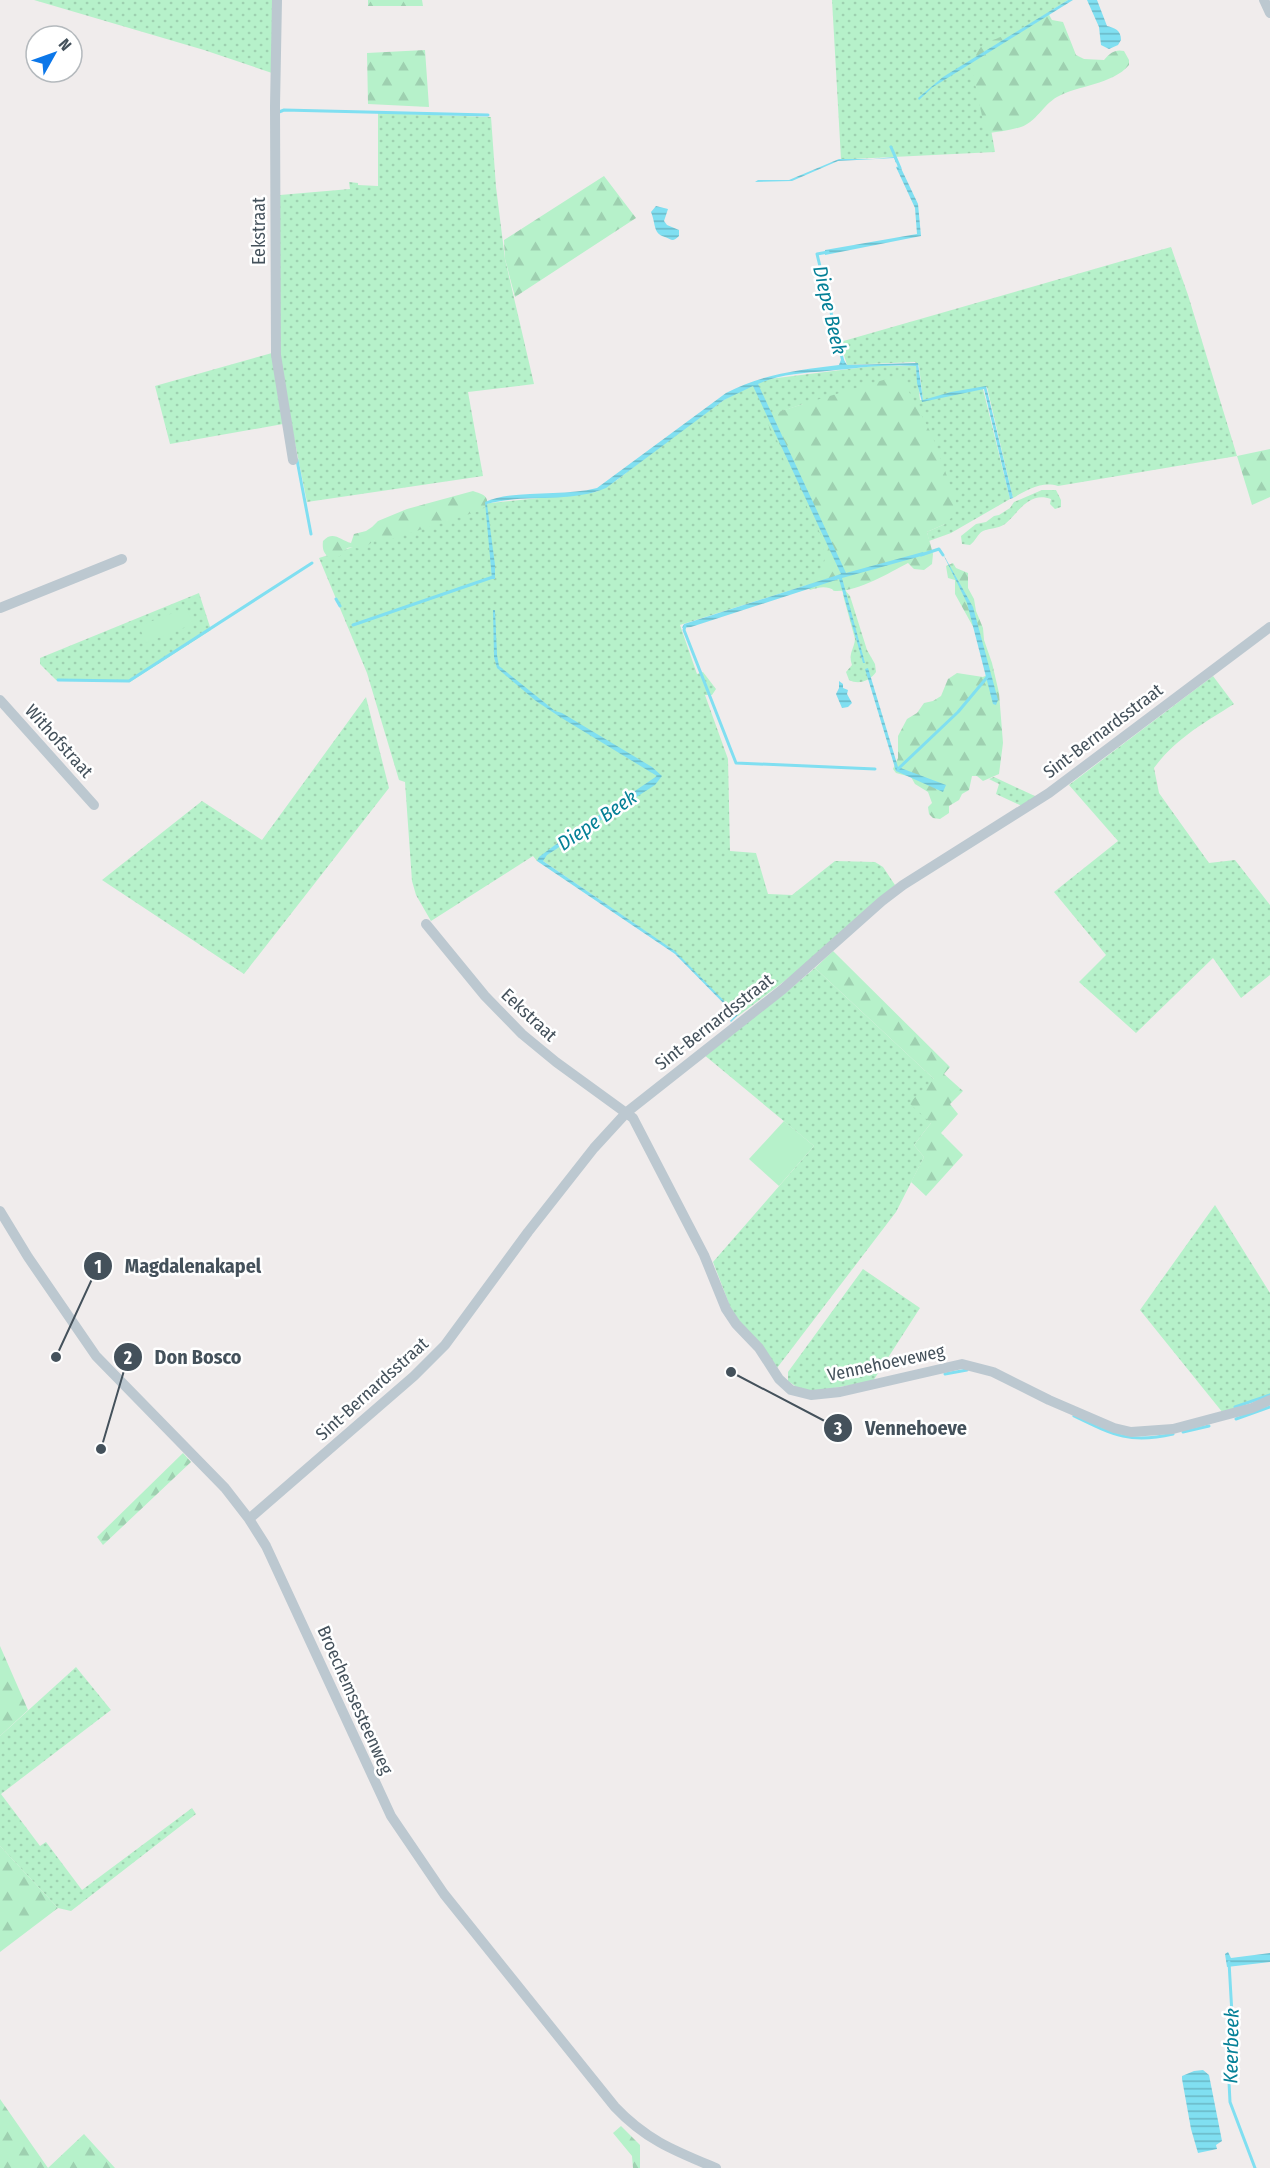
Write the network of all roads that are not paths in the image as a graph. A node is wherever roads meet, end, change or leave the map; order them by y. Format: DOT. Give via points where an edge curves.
graph roads {
  1 [pos="277,0"];
  2 [pos="1264,0"];
  3 [pos="1270,13"];
  4 [pos="294,460"];
  5 [pos="122,559"];
  6 [pos="0,608"];
  7 [pos="1270,627"];
  8 [pos="0,700"];
  9 [pos="94,805"];
  10 [pos="426,924"];
  11 [pos="627,1112"];
  12 [pos="0,1211"];
  13 [pos="1270,1400"];
  14 [pos="249,1518"];
  15 [pos="716,2168"];
  1 -- 4 [label="street, Eekstraat" via="276,354"];
  2 -- 3 [label="street"];
  5 -- 6 [label="street"];
  7 -- 11 [label="street, Sint-Bernardsstraat" via="1049,793 903,885 783,989"];
  8 -- 9 [label="street, Withofstraat"];
  10 -- 11 [label="street, Eekstraat" via="522,1034"];
  11 -- 13 [label="street, Vennehoeveweg" via="639,1127 688,1223 726,1309 791,1390 811,1395 840,1392 962,1364 993,1372 1049,1400 1131,1432 1173,1429"];
  11 -- 14 [label="street, Sint-Bernardsstraat" via="528,1232 445,1346"];
  12 -- 14 [label="street, Broechemsesteenweg" via="96,1356 225,1488"];
  14 -- 15 [label="street, Broechemsesteenweg" via="266,1546 391,1816 444,1894 631,2124 672,2150"];
}
